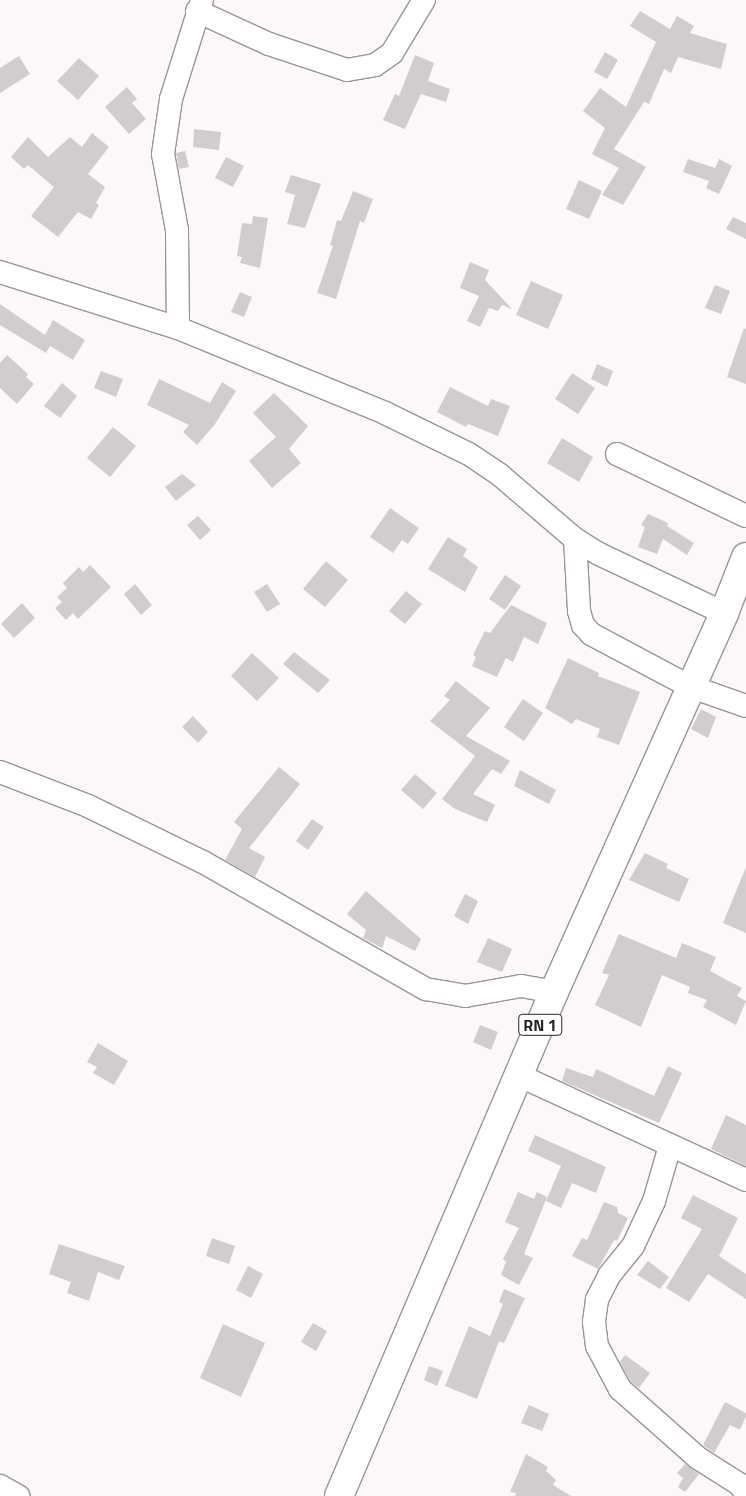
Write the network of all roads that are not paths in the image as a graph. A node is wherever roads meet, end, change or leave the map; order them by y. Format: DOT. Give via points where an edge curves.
graph roads {
  1 [pos="424,0"];
  2 [pos="200,5"];
  3 [pos="0,272"];
  4 [pos="178,328"];
  5 [pos="617,454"];
  6 [pos="746,516"];
  7 [pos="575,539"];
  8 [pos="746,556"];
  9 [pos="724,613"];
  10 [pos="689,686"];
  11 [pos="746,706"];
  12 [pos="0,772"];
  13 [pos="554,992"];
  14 [pos="518,1075"];
  15 [pos="670,1146"];
  16 [pos="746,1180"];
  17 [pos="0,1486"];
  18 [pos="746,1493"];
  19 [pos="337,1495"];
  20 [pos="18,1496"];
  1 -- 2 [label="street" via="392,53 375,65 347,70 269,44"];
  2 -- 4 [label="street" via="171,99 163,154 177,230"];
  3 -- 4 [label="street"];
  4 -- 7 [label="street" via="385,413 468,454 507,481"];
  5 -- 6 [label="street"];
  7 -- 9 [label="street"];
  7 -- 10 [label="street" via="579,611 583,624 591,634"];
  8 -- 9 [label="main road, RN 1"];
  9 -- 10 [label="main road, RN 1"];
  10 -- 11 [label="street"];
  10 -- 13 [label="main road, RN 1"];
  12 -- 13 [label="street" via="88,806 203,862 426,989 465,996 521,986"];
  13 -- 14 [label="main road, RN 1"];
  14 -- 15 [label="street"];
  14 -- 19 [label="main road, RN 1"];
  15 -- 16 [label="street"];
  15 -- 18 [label="street" via="654,1201 633,1246 609,1276 597,1300 594,1322 597,1346 620,1388 698,1458"];
  17 -- 20 [label="street"];
}
